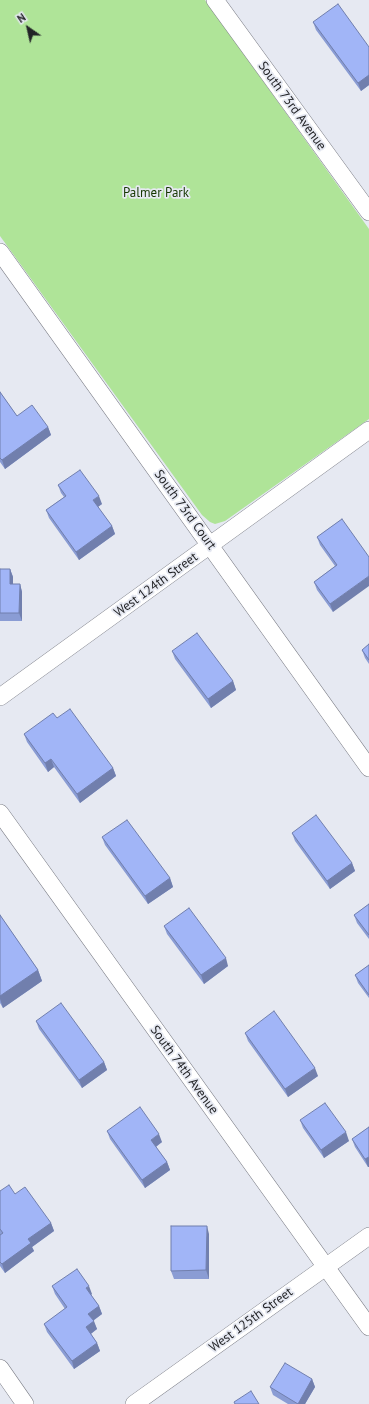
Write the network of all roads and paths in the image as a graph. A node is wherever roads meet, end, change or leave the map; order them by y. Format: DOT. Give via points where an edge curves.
graph roads {
  1 [pos="215,0"];
  2 [pos="369,212"];
  3 [pos="0,252"];
  4 [pos="369,430"];
  5 [pos="210,545"];
  6 [pos="0,697"];
  7 [pos="369,768"];
  8 [pos="0,813"];
  9 [pos="369,1236"];
  10 [pos="325,1267"];
  11 [pos="369,1327"];
  12 [pos="0,1368"];
  13 [pos="25,1404"];
  14 [pos="134,1404"];
  1 -- 2 [label="street, South 73rd Avenue"];
  3 -- 5 [label="street, South 73rd Court"];
  4 -- 5 [label="street, West 124th Street"];
  5 -- 6 [label="street, West 124th Street"];
  5 -- 7 [label="street, South 73rd Court"];
  8 -- 10 [label="street, South 74th Avenue"];
  9 -- 10 [label="street, West 125th Street"];
  10 -- 11 [label="street, South 74th Avenue"];
  10 -- 14 [label="street, West 125th Street"];
  12 -- 13 [label="street"];
}
